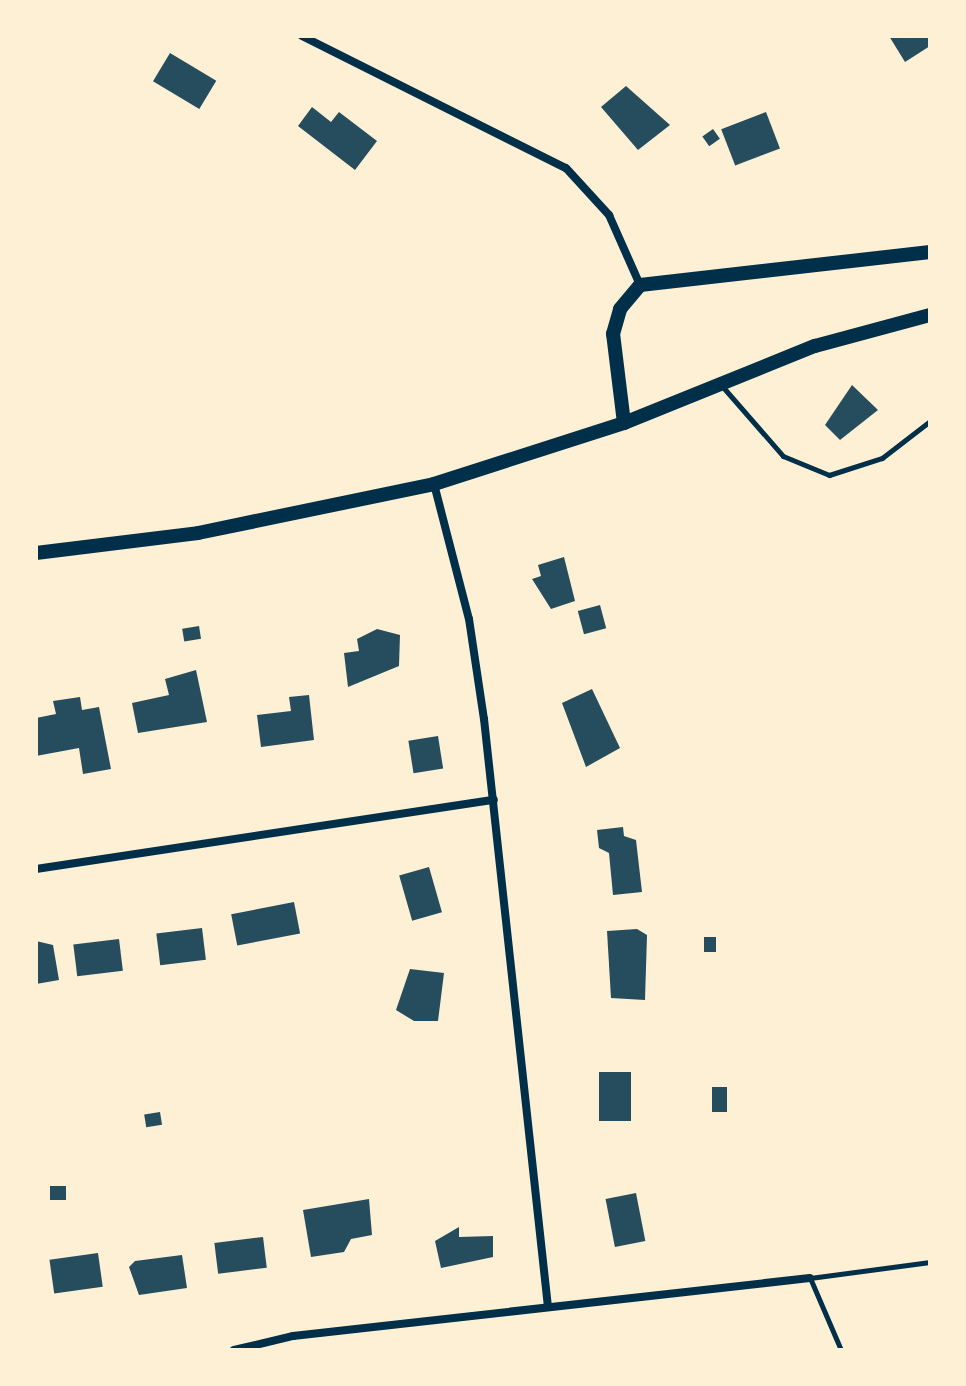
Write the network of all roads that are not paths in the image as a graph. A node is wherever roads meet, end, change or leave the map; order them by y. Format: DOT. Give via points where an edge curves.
graph roads {
  1 [pos="302,36"];
  2 [pos="930,252"];
  3 [pos="640,285"];
  4 [pos="930,315"];
  5 [pos="721,385"];
  6 [pos="930,421"];
  7 [pos="624,423"];
  8 [pos="434,484"];
  9 [pos="36,553"];
  10 [pos="494,800"];
  11 [pos="36,869"];
  12 [pos="930,1262"];
  13 [pos="810,1278"];
  14 [pos="548,1307"];
  15 [pos="234,1350"];
  16 [pos="841,1350"];
  1 -- 3 [label="street" via="566,168 609,215"];
  2 -- 3 [label="main road"];
  3 -- 7 [label="main road" via="620,309 613,334"];
  4 -- 5 [label="main road" via="882,323"];
  5 -- 6 [label="lane" via="783,456 829,475 882,458"];
  5 -- 7 [label="main road"];
  7 -- 8 [label="main road"];
  8 -- 9 [label="main road" via="198,533"];
  8 -- 10 [label="street" via="469,619"];
  10 -- 11 [label="street"];
  10 -- 14 [label="street"];
  12 -- 13 [label="lane"];
  13 -- 14 [label="street"];
  13 -- 16 [label="lane"];
  14 -- 15 [label="street" via="293,1336"];
}
